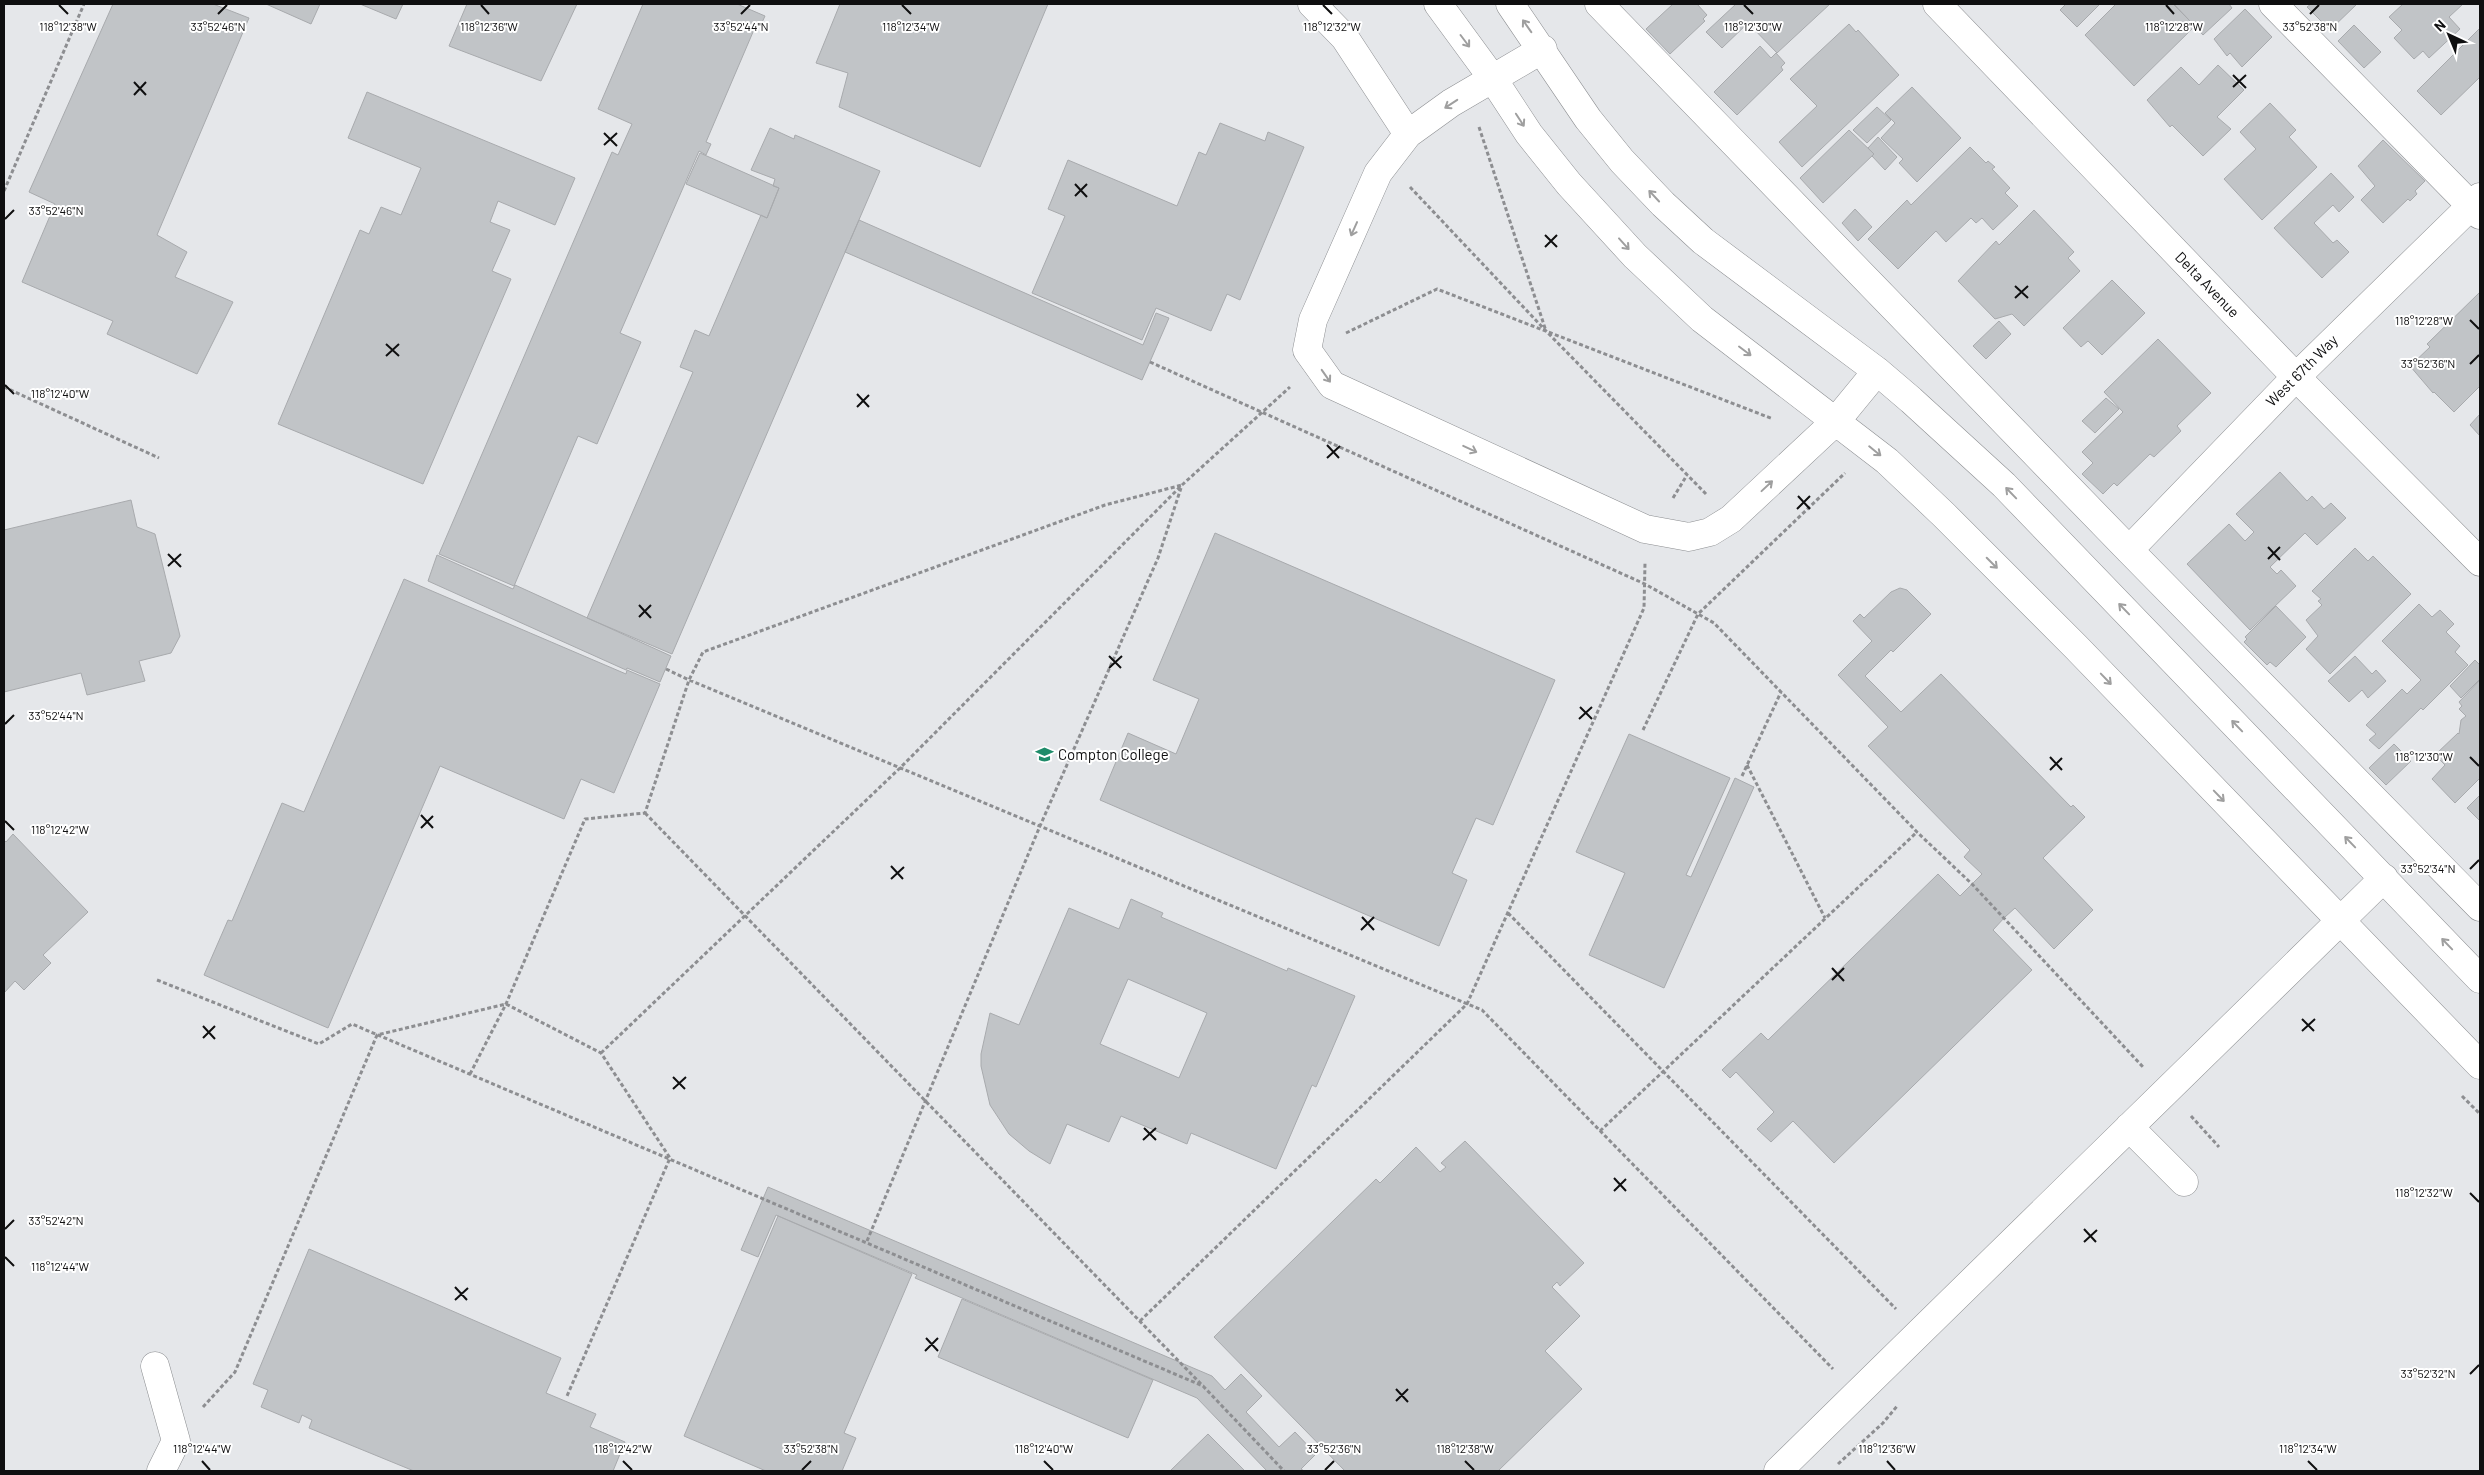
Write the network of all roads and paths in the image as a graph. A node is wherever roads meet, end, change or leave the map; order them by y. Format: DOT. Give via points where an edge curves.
graph roads {
  1 [pos="84,4"];
  2 [pos="1312,4"];
  3 [pos="1438,4"];
  4 [pos="1510,4"];
  5 [pos="1599,4"];
  6 [pos="1937,4"];
  7 [pos="2273,4"];
  8 [pos="1542,49"];
  9 [pos="1493,79"];
  10 [pos="1471,131"];
  11 [pos="1408,134"];
  12 [pos="1412,179"];
  13 [pos="1408,185"];
  14 [pos="4,191"];
  15 [pos="1404,194"];
  16 [pos="2477,206"];
  17 [pos="1345,326"];
  18 [pos="1546,331"];
  19 [pos="1150,362"];
  20 [pos="1316,363"];
  21 [pos="1877,371"];
  22 [pos="2296,377"];
  23 [pos="4,387"];
  24 [pos="1261,413"];
  25 [pos="1836,421"];
  26 [pos="1782,423"];
  27 [pos="160,458"];
  28 [pos="1852,467"];
  29 [pos="1687,475"];
  30 [pos="1182,485"];
  31 [pos="1731,519"];
  32 [pos="1657,530"];
  33 [pos="2129,550"];
  34 [pos="2480,562"];
  35 [pos="1644,584"];
  36 [pos="1698,614"];
  37 [pos="666,669"];
  38 [pos="689,680"];
  39 [pos="1781,692"];
  40 [pos="1643,730"];
  41 [pos="1747,765"];
  42 [pos="900,768"];
  43 [pos="1742,776"];
  44 [pos="645,812"];
  45 [pos="1040,826"];
  46 [pos="1917,832"];
  47 [pos="2384,878"];
  48 [pos="2480,907"];
  49 [pos="1508,913"];
  50 [pos="746,915"];
  51 [pos="1826,918"];
  52 [pos="2340,921"];
  53 [pos="2480,979"];
  54 [pos="157,980"];
  55 [pos="506,1004"];
  56 [pos="1467,1004"];
  57 [pos="377,1035"];
  58 [pos="601,1053"];
  59 [pos="2137,1061"];
  60 [pos="2480,1065"];
  61 [pos="1663,1071"];
  62 [pos="470,1074"];
  63 [pos="927,1101"];
  64 [pos="2187,1112"];
  65 [pos="2129,1127"];
  66 [pos="1600,1131"];
  67 [pos="2219,1147"];
  68 [pos="670,1158"];
  69 [pos="2184,1182"];
  70 [pos="867,1242"];
  71 [pos="1889,1301"];
  72 [pos="1140,1321"];
  73 [pos="1826,1362"];
  74 [pos="155,1366"];
  75 [pos="1203,1386"];
  76 [pos="567,1396"];
  77 [pos="175,1436"];
  78 [pos="161,1471"];
  79 [pos="1284,1471"];
  80 [pos="1778,1471"];
  1 -- 14 [label="path"];
  2 -- 11 [label="street" via="1345,38"];
  3 -- 9 [label="street, one-way"];
  8 -- 4 [label="street, one-way"];
  5 -- 33 [label="street"];
  6 -- 22 [label="street, Delta Avenue"];
  7 -- 16 [label="street"];
  8 -- 9 [label="street"];
  21 -- 8 [label="street, one-way" via="1703,241 1663,204 1588,119"];
  9 -- 11 [label="street, one-way" via="1451,103"];
  9 -- 25 [label="street, one-way" via="1534,141 1635,256 1702,319"];
  10 -- 18 [label="path" via="1480,127"];
  11 -- 20 [label="street, one-way" via="1378,174 1313,320 1307,350"];
  12 -- 13 [label="path"];
  13 -- 15 [label="path"];
  13 -- 18 [label="path"];
  16 -- 22 [label="street, West 67th Way"];
  17 -- 18 [label="path" via="1341,335 1437,289"];
  18 -- 26 [label="path"];
  18 -- 29 [label="path"];
  19 -- 24 [label="path"];
  20 -- 24 [label="path"];
  20 -- 32 [label="street, one-way" via="1332,386 1636,525"];
  21 -- 25 [label="street"];
  47 -- 21 [label="street, one-way" via="2004,486"];
  22 -- 33 [label="street, West 67th Way"];
  22 -- 34 [label="street, Delta Avenue"];
  23 -- 27 [label="path"];
  24 -- 30 [label="path"];
  24 -- 35 [label="path"];
  31 -- 25 [label="street, one-way"];
  25 -- 52 [label="street, one-way" via="1887,461 1944,515"];
  28 -- 36 [label="path"];
  29 -- 31 [label="path"];
  29 -- 32 [label="path"];
  30 -- 38 [label="path" via="1104,505 703,652"];
  30 -- 42 [label="path"];
  30 -- 45 [label="path" via="1158,558"];
  31 -- 32 [label="street" via="1710,532 1689,537"];
  32 -- 35 [label="path" via="1645,562"];
  33 -- 48 [label="street"];
  35 -- 36 [label="path"];
  35 -- 49 [label="path" via="1644,608"];
  36 -- 39 [label="path" via="1714,623"];
  36 -- 40 [label="path"];
  37 -- 38 [label="path"];
  38 -- 42 [label="path"];
  38 -- 44 [label="path"];
  39 -- 41 [label="path"];
  39 -- 46 [label="path"];
  41 -- 43 [label="path"];
  41 -- 51 [label="path"];
  42 -- 45 [label="path"];
  42 -- 50 [label="path"];
  44 -- 50 [label="path"];
  44 -- 55 [label="path" via="585,819"];
  45 -- 56 [label="path"];
  45 -- 63 [label="path"];
  46 -- 51 [label="path"];
  46 -- 59 [label="path" via="1972,884"];
  47 -- 52 [label="street"];
  53 -- 47 [label="street, one-way"];
  49 -- 56 [label="path"];
  49 -- 61 [label="path"];
  50 -- 58 [label="path"];
  50 -- 63 [label="path"];
  51 -- 61 [label="path"];
  52 -- 60 [label="street"];
  52 -- 65 [label="street"];
  54 -- 57 [label="path" via="318,1044 352,1024"];
  55 -- 57 [label="path"];
  55 -- 58 [label="path"];
  55 -- 62 [label="path"];
  56 -- 66 [label="path" via="1482,1010"];
  56 -- 72 [label="path"];
  57 -- 62 [label="path"];
  57 -- 77 [label="path" via="235,1372"];
  58 -- 68 [label="path"];
  61 -- 66 [label="path"];
  61 -- 71 [label="path"];
  62 -- 68 [label="path"];
  63 -- 70 [label="path"];
  63 -- 72 [label="path"];
  64 -- 67 [label="path"];
  65 -- 69 [label="street"];
  65 -- 80 [label="street"];
  66 -- 73 [label="path"];
  68 -- 70 [label="path"];
  68 -- 76 [label="path"];
  70 -- 75 [label="path"];
  72 -- 75 [label="path"];
  74 -- 77 [label="street"];
  75 -- 79 [label="path"];
  77 -- 78 [label="street" via="176,1442"];
}
